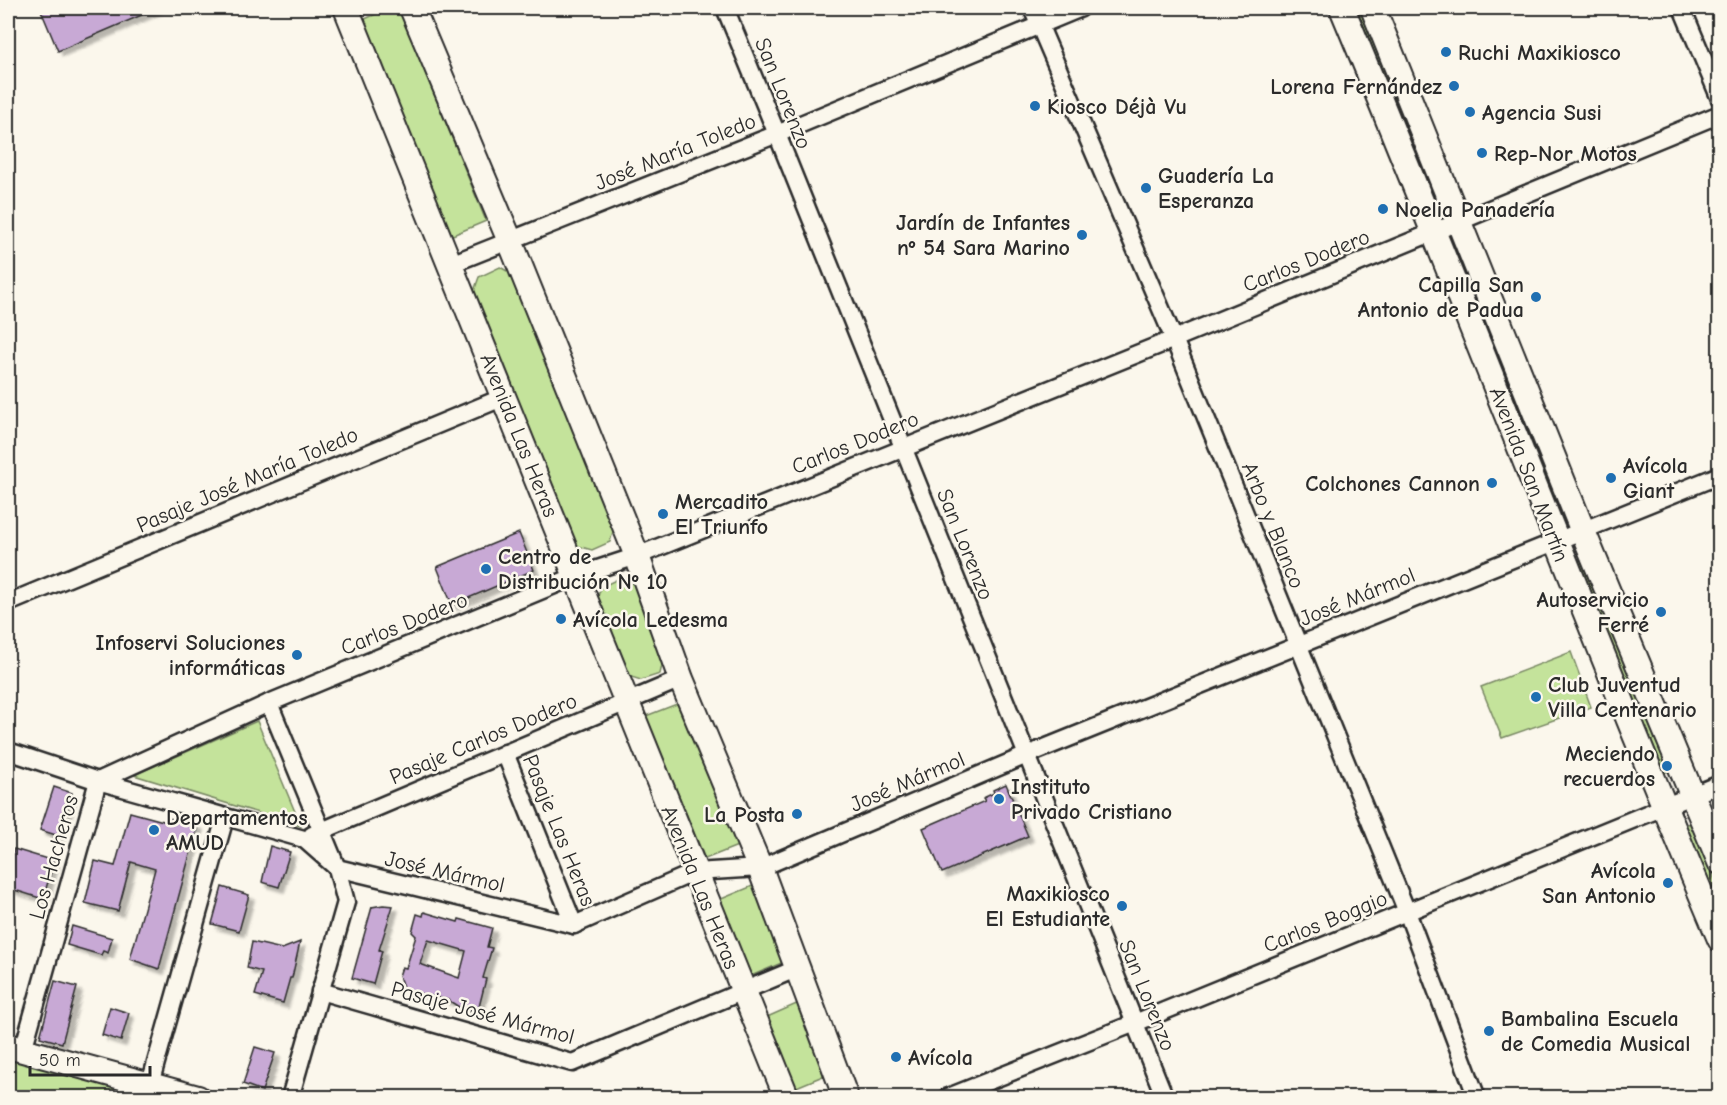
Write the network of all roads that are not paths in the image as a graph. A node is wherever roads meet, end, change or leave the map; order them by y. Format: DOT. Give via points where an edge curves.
graph roads {
  1 [pos="346,8"];
  2 [pos="412,8"];
  3 [pos="724,8"];
  4 [pos="1032,8"];
  5 [pos="1081,8"];
  6 [pos="1342,8"];
  7 [pos="1373,8"];
  8 [pos="1682,8"];
  9 [pos="1039,25"];
  10 [pos="1719,99"];
  11 [pos="1719,114"];
  12 [pos="777,134"];
  13 [pos="1459,222"];
  14 [pos="1435,231"];
  15 [pos="510,241"];
  16 [pos="451,264"];
  17 [pos="1174,339"];
  18 [pos="504,397"];
  19 [pos="903,447"];
  20 [pos="1719,475"];
  21 [pos="1582,529"];
  22 [pos="1556,540"];
  23 [pos="637,556"];
  24 [pos="576,576"];
  25 [pos="8,603"];
  26 [pos="1298,644"];
  27 [pos="681,679"];
  28 [pos="625,701"];
  29 [pos="269,703"];
  30 [pos="8,751"];
  31 [pos="505,753"];
  32 [pos="1027,755"];
  33 [pos="98,781"];
  34 [pos="1719,784"];
  35 [pos="1692,795"];
  36 [pos="1664,808"];
  37 [pos="225,818"];
  38 [pos="321,832"];
  39 [pos="304,839"];
  40 [pos="1719,862"];
  41 [pos="337,868"];
  42 [pos="760,868"];
  43 [pos="695,872"];
  44 [pos="1407,912"];
  45 [pos="574,925"];
  46 [pos="1719,939"];
  47 [pos="798,968"];
  48 [pos="320,991"];
  49 [pos="743,991"];
  50 [pos="1135,1023"];
  51 [pos="15,1048"];
  52 [pos="148,1091"];
  53 [pos="198,1098"];
  54 [pos="290,1098"];
  55 [pos="787,1098"];
  56 [pos="846,1098"];
  57 [pos="946,1098"];
  58 [pos="1165,1098"];
  59 [pos="1477,1098"];
  1 -- 16 [label="main road, Avenida Las Heras"];
  2 -- 15 [label="main road"];
  3 -- 12 [label="street, San Lorenzo"];
  4 -- 9 [label="street, Arbo y Blanco"];
  5 -- 9 [label="street, José María Toledo"];
  6 -- 14 [label="main road, Avenida San Martín"];
  7 -- 13 [label="main road, Avenida San Martín"];
  8 -- 10 [label="street"];
  9 -- 12 [label="street, José María Toledo"];
  9 -- 17 [label="street, Arbo y Blanco"];
  11 -- 13 [label="street, Carlos Dodero"];
  12 -- 15 [label="street, José María Toledo"];
  12 -- 19 [label="street, San Lorenzo"];
  13 -- 14 [label="street, Carlos Dodero"];
  13 -- 21 [label="main road, Avenida San Martín"];
  14 -- 17 [label="street, Carlos Dodero"];
  14 -- 22 [label="main road, Avenida San Martín"];
  15 -- 16 [label="street, José María Toledo"];
  15 -- 23 [label="main road"];
  16 -- 18 [label="main road, Avenida Las Heras"];
  17 -- 19 [label="street, Carlos Dodero"];
  17 -- 26 [label="street, Arbo y Blanco"];
  18 -- 24 [label="main road, Avenida Las Heras"];
  18 -- 25 [label="street, Pasaje José María Toledo"];
  19 -- 23 [label="street, Carlos Dodero"];
  19 -- 32 [label="street, San Lorenzo"];
  20 -- 21 [label="street, José Mármol"];
  21 -- 22 [label="street, José Mármol"];
  21 -- 35 [label="main road, Avenida San Martín"];
  22 -- 26 [label="street, José Mármol"];
  22 -- 36 [label="main road, Avenida San Martín"];
  23 -- 24 [label="street, Carlos Dodero"];
  23 -- 27 [label="main road"];
  24 -- 28 [label="main road, Avenida Las Heras"];
  24 -- 29 [label="street, Carlos Dodero"];
  26 -- 32 [label="street, José Mármol"];
  26 -- 44 [label="street, Arbo y Blanco"];
  27 -- 28 [label="street, Pasaje Carlos Dodero"];
  27 -- 42 [label="main road"];
  28 -- 31 [label="street, Pasaje Carlos Dodero"];
  28 -- 43 [label="main road, Avenida Las Heras"];
  29 -- 33 [label="street, Carlos Dodero"];
  29 -- 38 [label="street"];
  30 -- 33 [label="street"];
  31 -- 38 [label="street, Pasaje Carlos Dodero"];
  31 -- 45 [label="street, Pasaje Las Heras"];
  32 -- 42 [label="street, José Mármol"];
  32 -- 50 [label="street, San Lorenzo"];
  33 -- 37 [label="street, José Mármol"];
  33 -- 51 [label="street, Los Hacheros"];
  34 -- 35 [label="street, Carlos Boggio"];
  35 -- 36 [label="street, Carlos Boggio"];
  35 -- 40 [label="main road, Avenida San Martín"];
  36 -- 44 [label="street, Carlos Boggio"];
  36 -- 46 [label="main road, Avenida San Martín"];
  37 -- 39 [label="street, José Mármol"];
  37 -- 52 [label="street"];
  38 -- 39 [label="street, Pasaje Carlos Dodero"];
  38 -- 41 [label="street"];
  39 -- 41 [label="street, José Mármol"];
  41 -- 45 [label="street, José Mármol"];
  41 -- 48 [label="street" via="346,902"];
  42 -- 43 [label="street, José Mármol"];
  42 -- 47 [label="main road"];
  43 -- 45 [label="street, José Mármol"];
  43 -- 49 [label="main road, Avenida Las Heras"];
  44 -- 50 [label="street, Carlos Boggio"];
  44 -- 59 [label="street, Arbo y Blanco"];
  47 -- 49 [label="street, Pasaje José Mármol"];
  47 -- 56 [label="main road"];
  48 -- 49 [label="street, Pasaje José Mármol" via="572,1063"];
  48 -- 54 [label="street"];
  49 -- 55 [label="main road, Avenida Las Heras"];
  50 -- 57 [label="street, Carlos Boggio"];
  50 -- 58 [label="street, San Lorenzo"];
  51 -- 52 [label="main road"];
  52 -- 53 [label="main road"];
}
